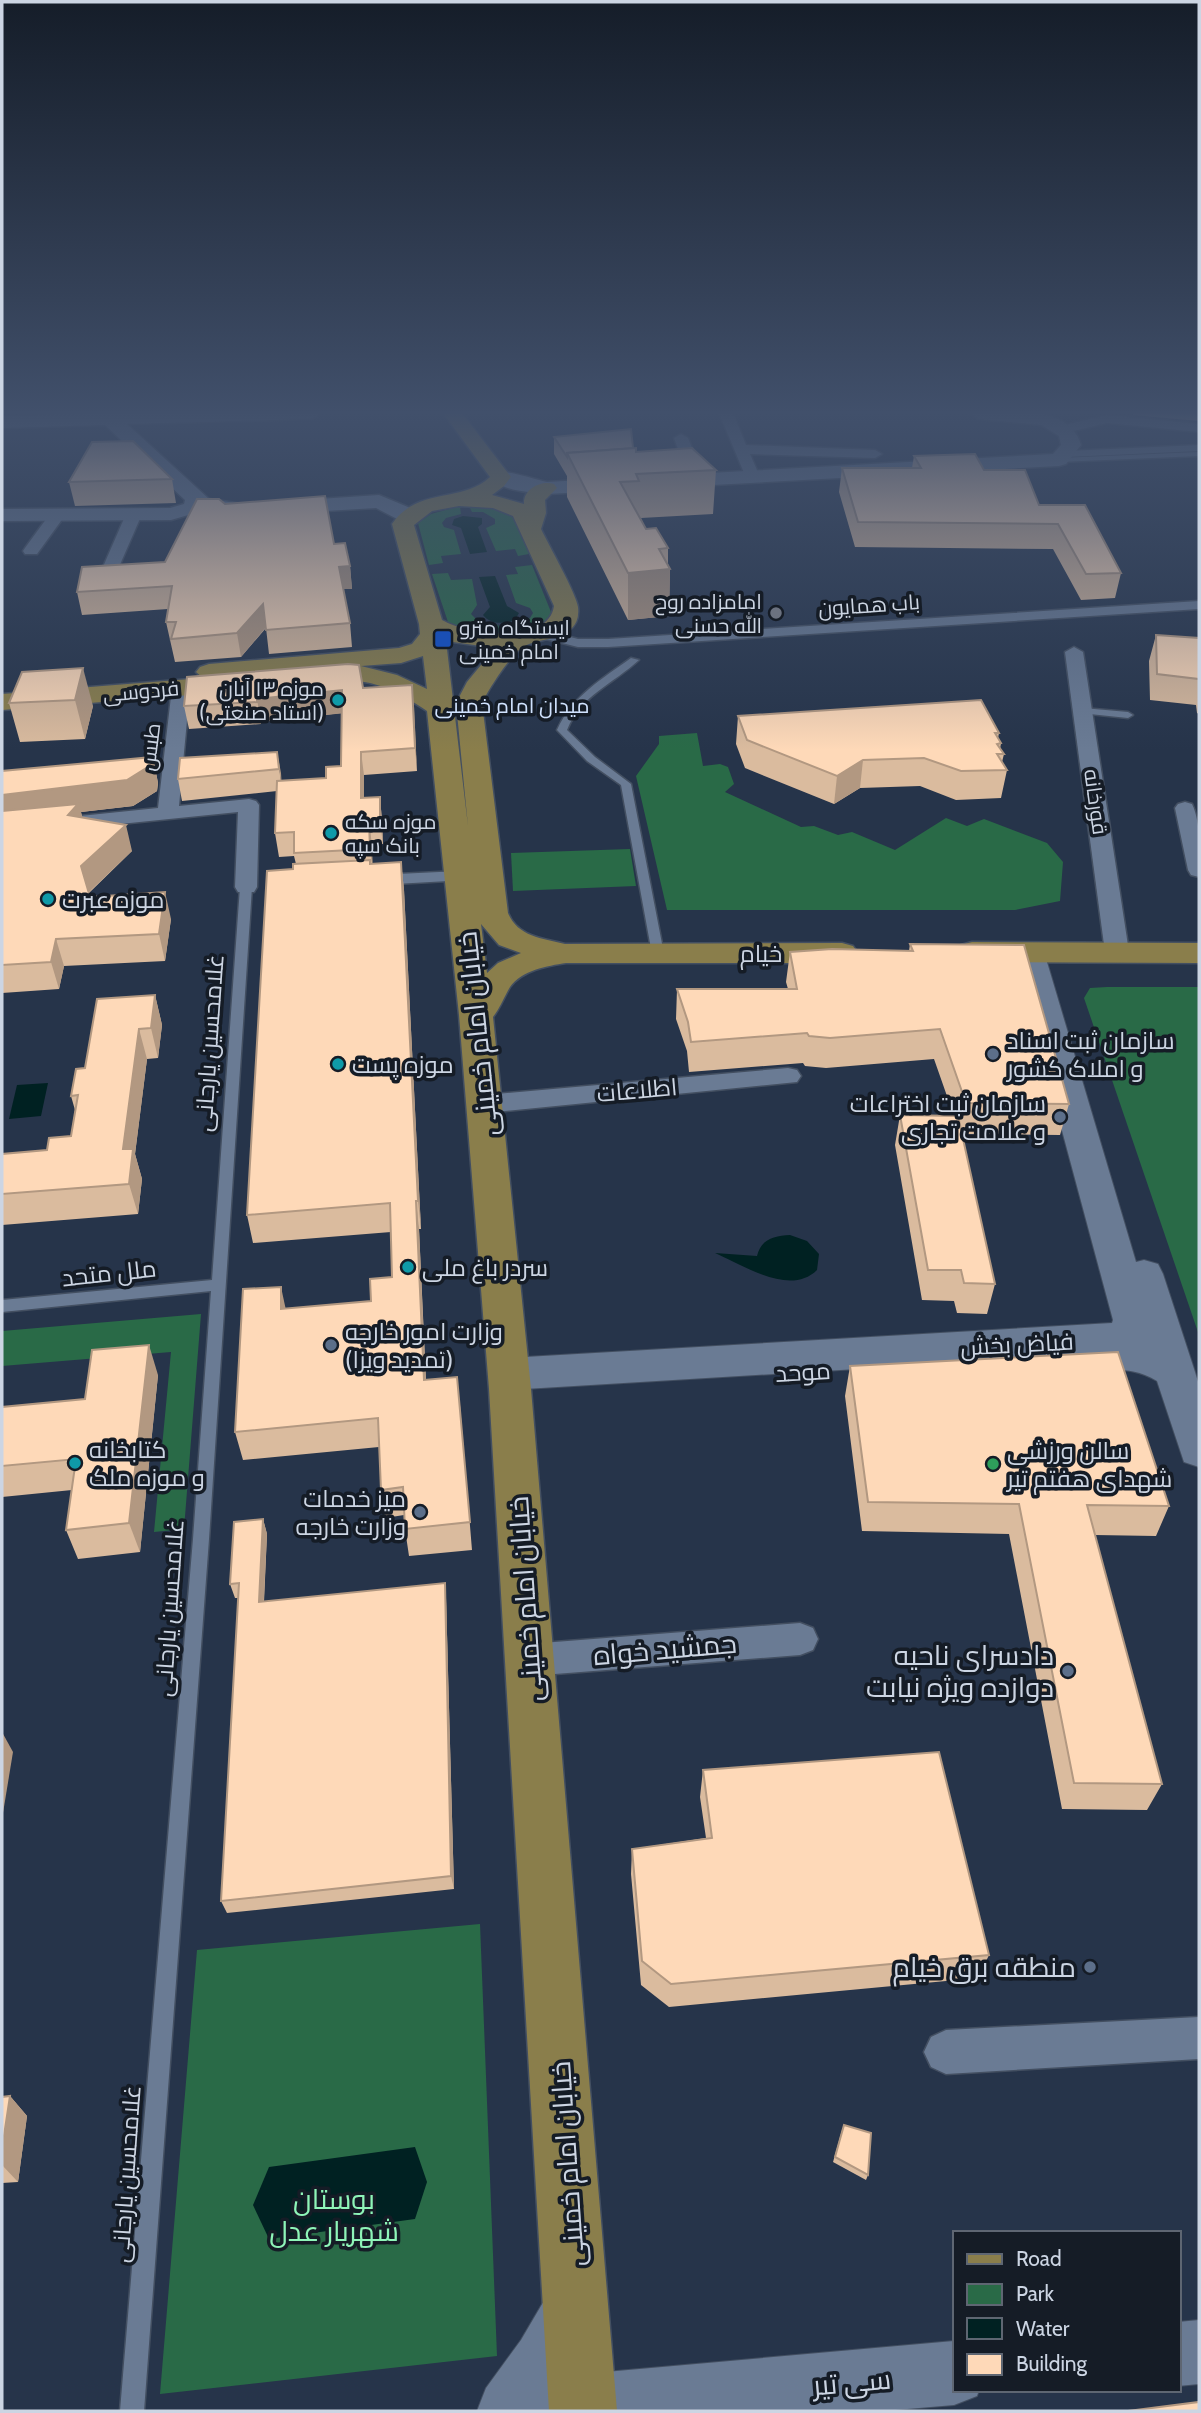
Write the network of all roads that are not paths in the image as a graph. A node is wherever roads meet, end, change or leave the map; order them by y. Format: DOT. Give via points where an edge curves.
graph roads {
  1 [pos="50,526"];
  2 [pos="129,526"];
  3 [pos="403,526"];
  4 [pos="528,526"];
  5 [pos="531,526"];
  6 [pos="530,529"];
  7 [pos="31,551"];
  8 [pos="107,576"];
  9 [pos="1199,605"];
  10 [pos="432,630"];
  11 [pos="530,637"];
  12 [pos="1074,652"];
  13 [pos="401,655"];
  14 [pos="634,660"];
  15 [pos="355,673"];
  16 [pos="182,682"];
  17 [pos="2,688"];
  18 [pos="2,702"];
  19 [pos="440,708"];
  20 [pos="1083,711"];
  21 [pos="1128,715"];
  22 [pos="1185,808"];
  23 [pos="168,811"];
  24 [pos="2,830"];
  25 [pos="1199,870"];
  26 [pos="460,876"];
  27 [pos="366,881"];
  28 [pos="252,887"];
  29 [pos="938,952"];
  30 [pos="1035,952"];
  31 [pos="1117,952"];
  32 [pos="566,953"];
  33 [pos="872,953"];
  34 [pos="1199,953"];
  35 [pos="658,954"];
  36 [pos="476,1015"];
  37 [pos="788,1076"];
  38 [pos="485,1104"];
  39 [pos="220,1285"];
  40 [pos="2,1306"];
  41 [pos="1175,1372"];
  42 [pos="509,1382"];
  43 [pos="1199,1450"];
  44 [pos="800,1639"];
  45 [pos="530,1660"];
  46 [pos="1199,2038"];
  47 [pos="946,2052"];
  48 [pos="576,2302"];
  49 [pos="1199,2352"];
  50 [pos="1180,2354"];
  51 [pos="953,2374"];
  52 [pos="583,2409"];
  53 [pos="132,2411"];
  54 [pos="509,2411"];
  1 -- 7 [label="street"];
  2 -- 8 [label="street"];
  3 -- 10 [label="main road"];
  4 -- 6 [label="main road"];
  5 -- 6 [label="main road"];
  6 -- 11 [label="main road" via="566,606 563,621 553,630"];
  9 -- 11 [label="street, باب همایون" via="608,643"];
  10 -- 11 [label="main road" via="483,640"];
  10 -- 13 [label="main road, فردوسی" via="421,649"];
  10 -- 19 [label="main road, خیابان امام خمینی"];
  11 -- 32 [label="main road, خیابان امام خمینی" via="476,687 469,704 492,914 496,927 509,939"];
  12 -- 20 [label="street, قورخانه"];
  13 -- 15 [label="main road" via="407,664 398,670"];
  13 -- 16 [label="main road, فردوسی"];
  14 -- 35 [label="lane" via="576,702 562,730 626,783"];
  15 -- 16 [label="main road, فردوسی"];
  15 -- 19 [label="main road, فردوسی" via="390,681"];
  16 -- 17 [label="main road, فردوسی"];
  16 -- 18 [label="main road, فردوسی"];
  16 -- 23 [label="street, طبس"];
  19 -- 26 [label="main road, خیابان امام خمینی"];
  20 -- 21 [label="lane"];
  20 -- 31 [label="street, قورخانه"];
  22 -- 25 [label="street"];
  23 -- 24 [label="street, غلامحسین یارجانی"];
  23 -- 28 [label="street, غلامحسین یارجانی" via="249,805"];
  26 -- 27 [label="street"];
  26 -- 36 [label="main road, خیابان امام خمینی"];
  28 -- 39 [label="lane, غلامحسین یارجانی"];
  29 -- 30 [label="main road"];
  30 -- 31 [label="main road"];
  30 -- 41 [label="street"];
  30 -- 42 [label="street, فیاض بخش" via="1133,1320 1124,1338"];
  31 -- 34 [label="main road"];
  32 -- 35 [label="main road, خیام"];
  32 -- 36 [label="main road, خیام" via="529,960 509,971 497,981 489,1003"];
  33 -- 35 [label="main road, خیام"];
  36 -- 38 [label="main road, خیابان امام خمینی"];
  37 -- 38 [label="street, اطلاعات"];
  38 -- 42 [label="main road, خیابان امام خمینی"];
  39 -- 40 [label="lane, ملل متحد"];
  39 -- 53 [label="lane, غلامحسین یارجانی"];
  41 -- 42 [label="street, موحد" via="1135,1353"];
  41 -- 43 [label="street"];
  42 -- 45 [label="main road, خیابان امام خمینی"];
  44 -- 45 [label="street, جمشید خواه"];
  45 -- 48 [label="main road, خیابان امام خمینی"];
  46 -- 47 [label="street"];
  48 -- 52 [label="main road, خیابان امام خمینی"];
  48 -- 54 [label="street" via="544,2363"];
  49 -- 50 [label="street"];
  51 -- 52 [label="street, سی تیر"];
}
